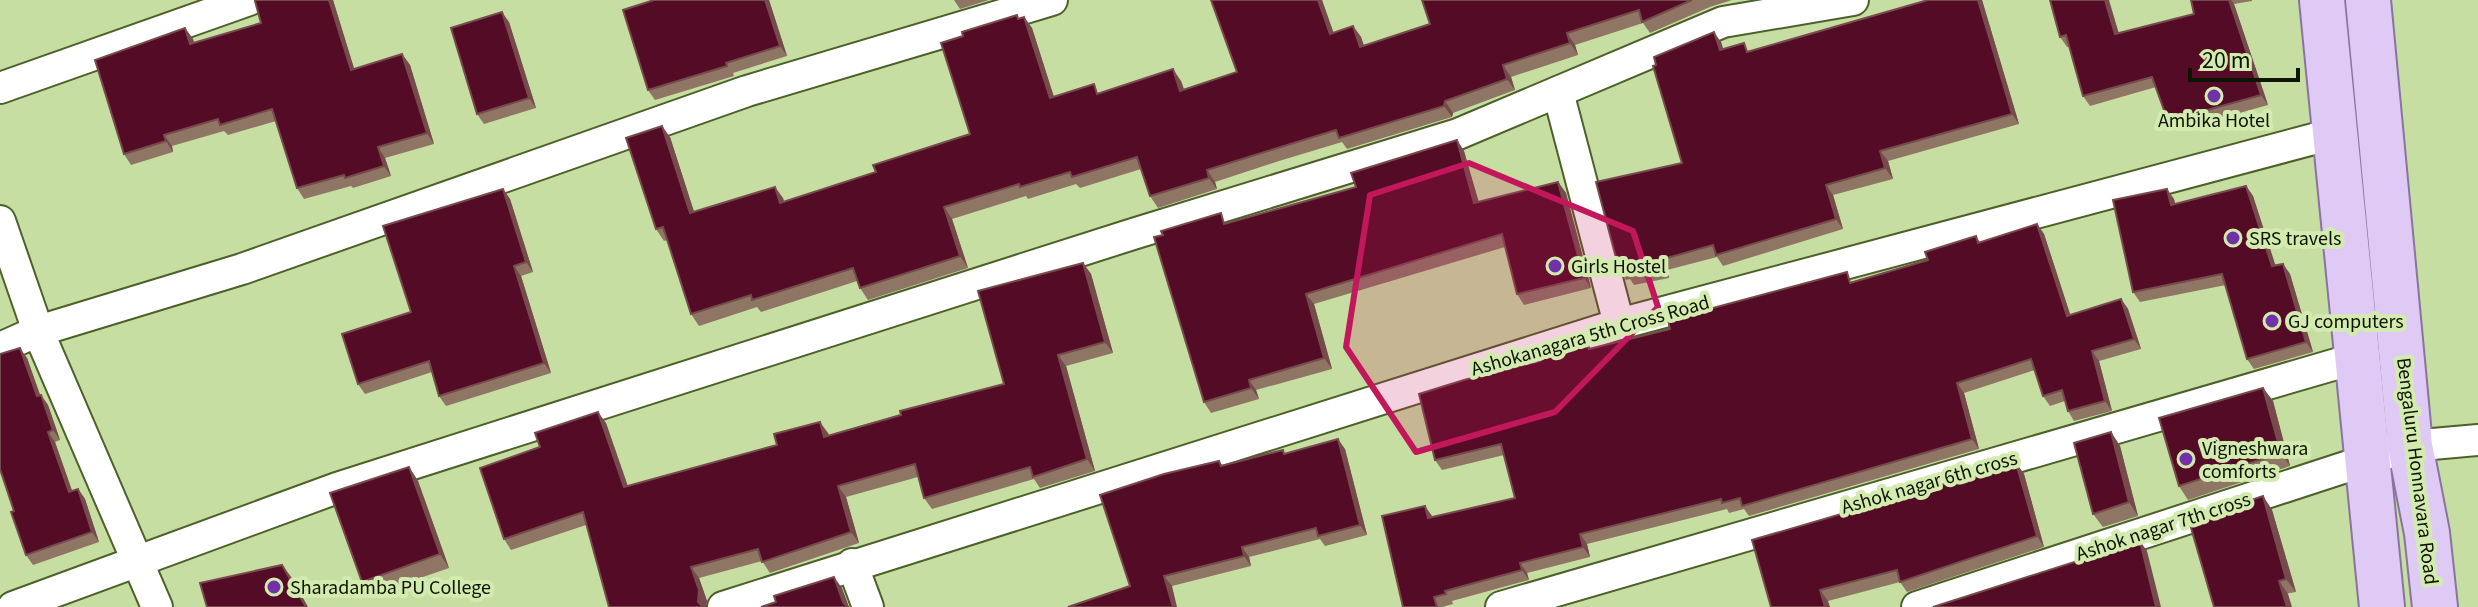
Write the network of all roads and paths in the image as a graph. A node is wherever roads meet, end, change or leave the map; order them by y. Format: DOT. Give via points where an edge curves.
graph roads {
  1 [pos="249,0"];
  2 [pos="1052,0"];
  3 [pos="1853,0"];
  4 [pos="2322,0"];
  5 [pos="2368,0"];
  6 [pos="0,88"];
  7 [pos="1558,92"];
  8 [pos="2336,133"];
  9 [pos="0,221"];
  10 [pos="1619,324"];
  11 [pos="38,331"];
  12 [pos="0,348"];
  13 [pos="2357,358"];
  14 [pos="2478,440"];
  15 [pos="2410,446"];
  16 [pos="2368,460"];
  17 [pos="139,560"];
  18 [pos="852,564"];
  19 [pos="13,607"];
  20 [pos="157,607"];
  21 [pos="723,607"];
  22 [pos="868,607"];
  23 [pos="1501,607"];
  24 [pos="1917,607"];
  25 [pos="2382,607"];
  26 [pos="2435,607"];
  1 -- 6 [label="street"];
  2 -- 11 [label="street" via="747,91 242,269"];
  3 -- 7 [label="street" via="1723,22"];
  4 -- 8 [label="main road"];
  5 -- 15 [label="main road, Bengaluru Honnavara Road"];
  7 -- 10 [label="street"];
  7 -- 17 [label="street" via="1458,134 351,483"];
  8 -- 10 [label="street, Ashokanagara 5th Cross Road"];
  8 -- 13 [label="main road"];
  9 -- 11 [label="street"];
  10 -- 18 [label="street, Ashokanagara 5th Cross Road"];
  11 -- 12 [label="street"];
  11 -- 17 [label="street"];
  13 -- 16 [label="main road"];
  13 -- 23 [label="street, Ashok nagar 6th cross"];
  14 -- 15 [label="street, Ashok nagar 7th cross"];
  15 -- 16 [label="street, Ashok nagar 7th cross"];
  15 -- 26 [label="main road, Bengaluru Honnavara Road"];
  16 -- 24 [label="street, Ashok nagar 7th cross"];
  16 -- 25 [label="main road"];
  17 -- 19 [label="street"];
  17 -- 20 [label="street"];
  18 -- 21 [label="street, Ashokanagara 5th Cross Road"];
  18 -- 22 [label="street"];
}
